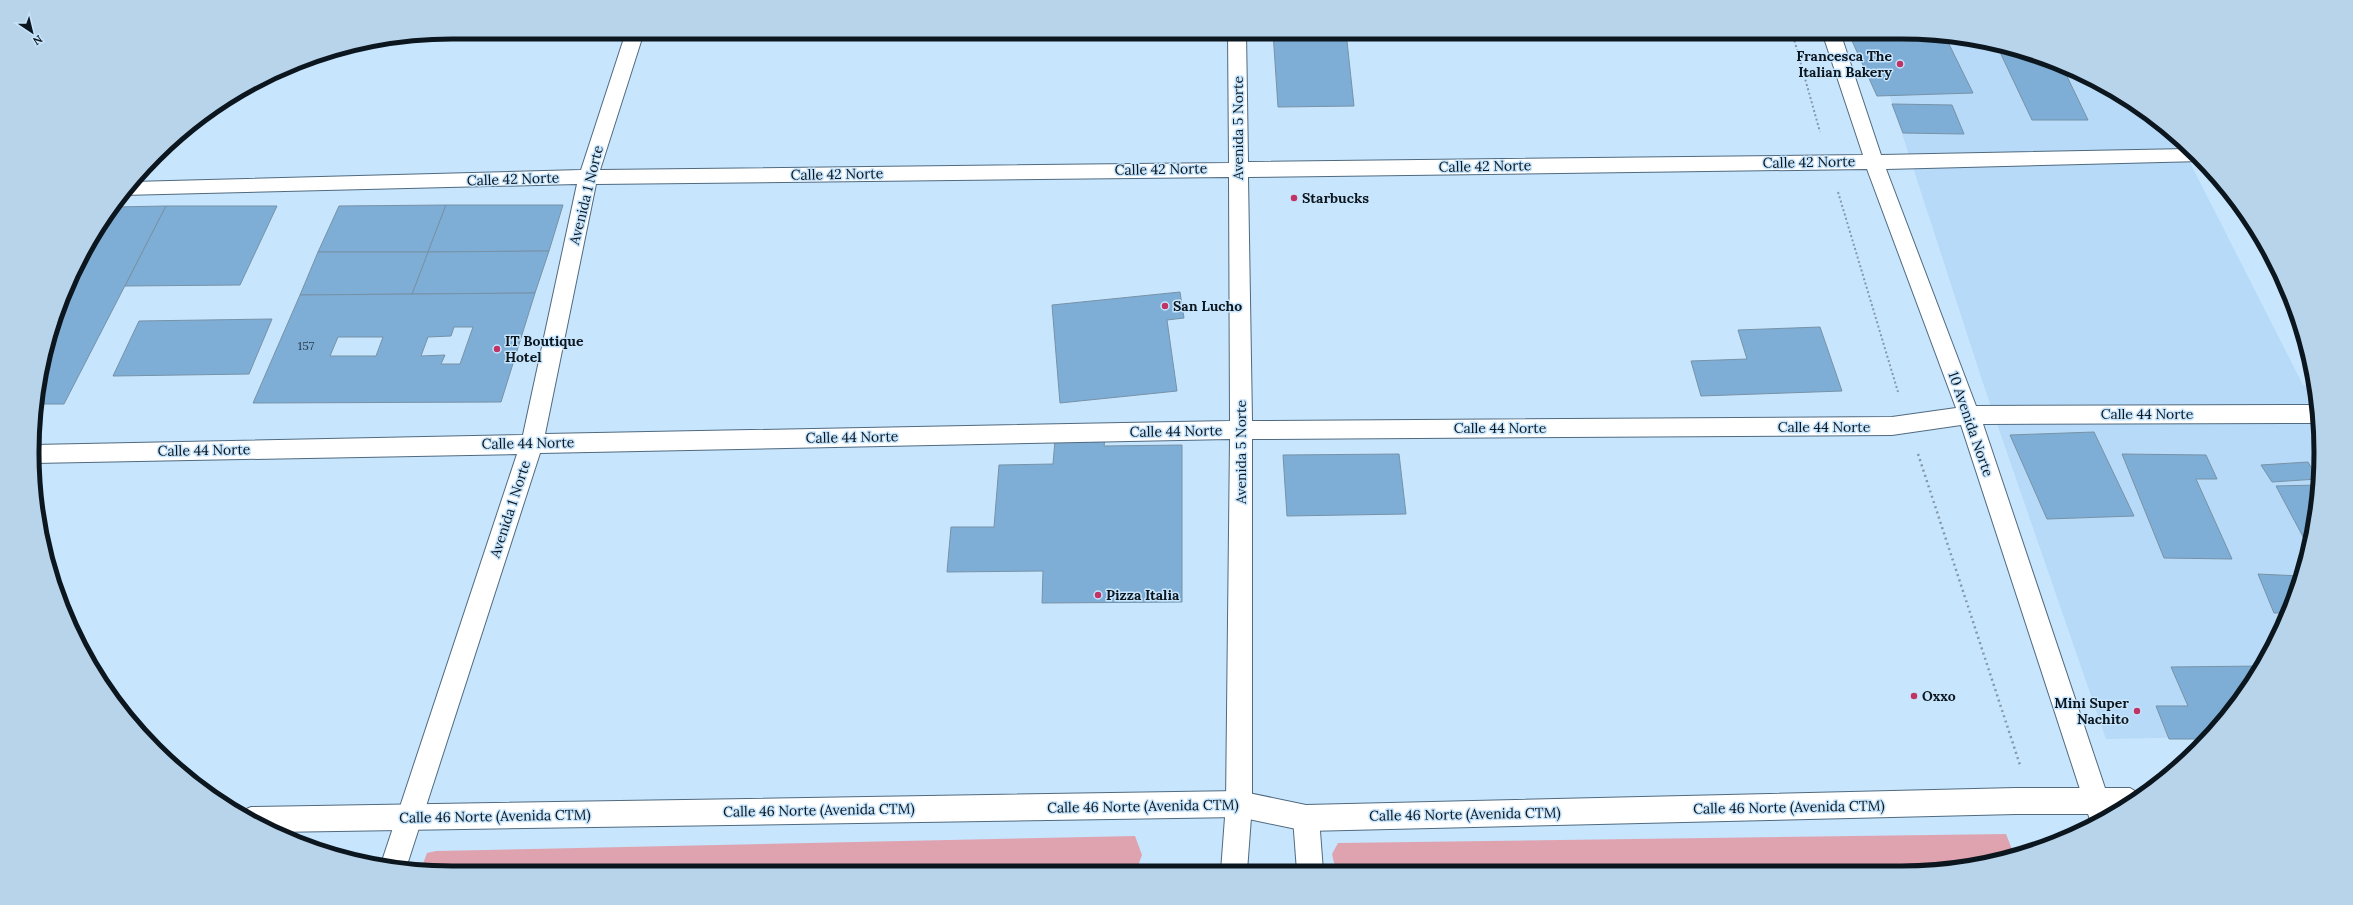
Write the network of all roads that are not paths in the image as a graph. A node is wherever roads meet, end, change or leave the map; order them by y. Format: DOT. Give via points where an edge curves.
graph roads {
  1 [pos="634,39"];
  2 [pos="1237,39"];
  3 [pos="1833,39"];
  4 [pos="2189,156"];
  5 [pos="1874,160"];
  6 [pos="1238,168"];
  7 [pos="588,177"];
  8 [pos="134,189"];
  9 [pos="2312,414"];
  10 [pos="1969,415"];
  11 [pos="1241,430"];
  12 [pos="532,443"];
  13 [pos="39,454"];
  14 [pos="1239,804"];
  15 [pos="2116,805"];
  16 [pos="2099,810"];
  17 [pos="410,817"];
  18 [pos="1306,818"];
  19 [pos="264,820"];
  20 [pos="395,861"];
  21 [pos="1234,866"];
  22 [pos="1310,866"];
  1 -- 7 [label="street, Avenida 1 Norte"];
  2 -- 6 [label="street, Avenida 5 Norte"];
  3 -- 5 [label="street, 10 Avenida Norte"];
  4 -- 5 [label="street, Calle 42 Norte"];
  5 -- 6 [label="street, Calle 42 Norte"];
  5 -- 10 [label="street, 10 Avenida Norte"];
  6 -- 7 [label="street, Calle 42 Norte"];
  6 -- 11 [label="street, Avenida 5 Norte"];
  7 -- 8 [label="street, Calle 42 Norte"];
  7 -- 12 [label="street, Avenida 1 Norte"];
  9 -- 10 [label="street, Calle 44 Norte"];
  10 -- 11 [label="street, Calle 44 Norte" via="1908,425"];
  10 -- 16 [label="street, 10 Avenida Norte"];
  11 -- 12 [label="street, Calle 44 Norte"];
  11 -- 14 [label="street, Avenida 5 Norte"];
  12 -- 13 [label="street, Calle 44 Norte"];
  12 -- 17 [label="street, Avenida 1 Norte"];
  14 -- 17 [label="street, Calle 46 Norte (Avenida CTM)"];
  14 -- 18 [label="street, Calle 46 Norte (Avenida CTM)"];
  14 -- 21 [label="street, Avenida 5 Norte"];
  15 -- 16 [label="street, Calle 46 Norte (Avenida CTM)"];
  16 -- 18 [label="street, Calle 46 Norte (Avenida CTM)" via="2032,801"];
  17 -- 19 [label="street, Calle 46 Norte (Avenida CTM)"];
  17 -- 20 [label="street, Avenida 1 Norte"];
  18 -- 22 [label="street"];
}
